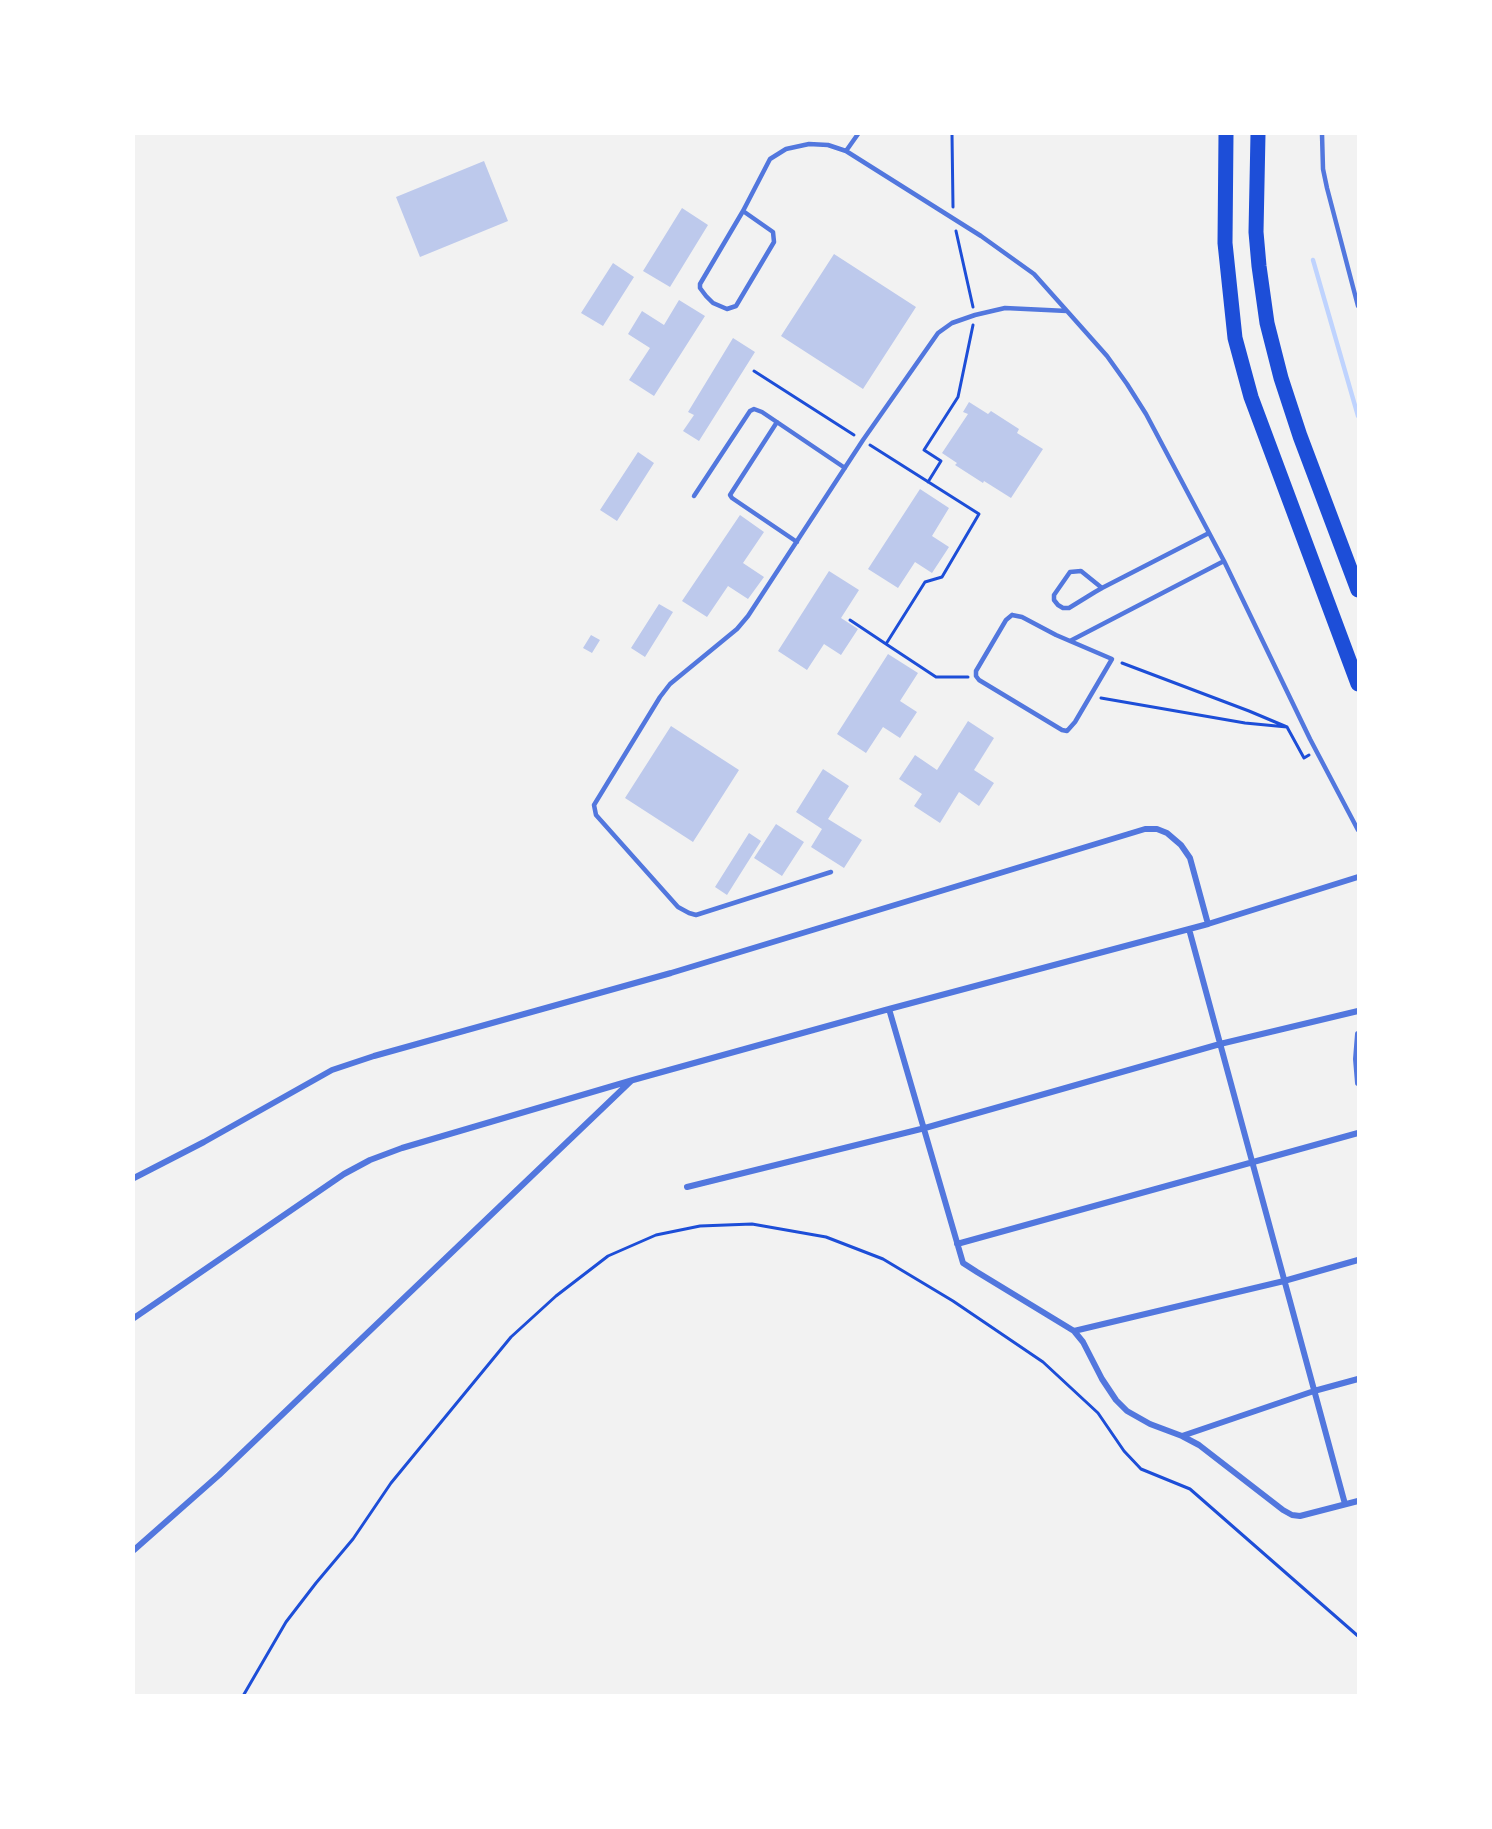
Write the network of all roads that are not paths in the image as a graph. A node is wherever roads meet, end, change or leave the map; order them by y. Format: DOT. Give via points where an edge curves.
graph roads {
  1 [pos="858,134"];
  2 [pos="1227,134"];
  3 [pos="1258,134"];
  4 [pos="1322,134"];
  5 [pos="846,150"];
  6 [pos="743,211"];
  7 [pos="1359,306"];
  8 [pos="1067,311"];
  9 [pos="777,422"];
  10 [pos="845,468"];
  11 [pos="694,496"];
  12 [pos="1209,532"];
  13 [pos="797,542"];
  14 [pos="1224,561"];
  15 [pos="1102,588"];
  16 [pos="1359,590"];
  17 [pos="1070,641"];
  18 [pos="1359,684"];
  19 [pos="1359,830"];
  20 [pos="831,872"];
  21 [pos="1359,877"];
  22 [pos="1208,924"];
  23 [pos="1189,929"];
  24 [pos="889,1009"];
  25 [pos="1359,1011"];
  26 [pos="1359,1034"];
  27 [pos="1220,1044"];
  28 [pos="633,1080"];
  29 [pos="1359,1083"];
  30 [pos="925,1128"];
  31 [pos="1359,1133"];
  32 [pos="1252,1162"];
  33 [pos="134,1178"];
  34 [pos="687,1187"];
  35 [pos="957,1244"];
  36 [pos="1359,1260"];
  37 [pos="1284,1281"];
  38 [pos="134,1318"];
  39 [pos="1074,1331"];
  40 [pos="1359,1379"];
  41 [pos="1314,1391"];
  42 [pos="1182,1436"];
  43 [pos="1359,1501"];
  44 [pos="1345,1504"];
  45 [pos="134,1537"];
  46 [pos="136,1547"];
  1 -- 5 [label="lane"];
  2 -- 18 [label="main road" via="1225,243 1236,338 1251,397"];
  3 -- 16 [label="main road" via="1256,232 1267,323 1300,436"];
  4 -- 7 [label="lane" via="1327,188"];
  5 -- 6 [label="lane" via="809,144 786,149 770,159"];
  5 -- 8 [label="lane" via="1034,274"];
  6 -- 6 [label="lane" via="700,284 713,303 727,309 736,306 774,242 773,232"];
  8 -- 10 [label="lane" via="1005,308 952,323 938,333"];
  8 -- 12 [label="lane" via="1127,384"];
  9 -- 10 [label="lane"];
  9 -- 11 [label="lane" via="758,410 750,411"];
  9 -- 13 [label="lane" via="730,495"];
  10 -- 13 [label="lane"];
  12 -- 14 [label="lane"];
  12 -- 15 [label="lane"];
  13 -- 20 [label="lane" via="748,616 682,672 660,698 597,798 594,810 678,907 688,913 696,915"];
  14 -- 17 [label="lane"];
  14 -- 19 [label="lane"];
  15 -- 15 [label="lane" via="1069,608 1054,600 1070,572 1081,571"];
  17 -- 17 [label="lane" via="1112,659 1067,731 976,676 1012,615 1022,616"];
  21 -- 22 [label="street"];
  22 -- 23 [label="street"];
  22 -- 33 [label="street" via="1190,858 1167,833 1157,828 1145,829 671,973 332,1070"];
  23 -- 24 [label="street"];
  23 -- 27 [label="street"];
  24 -- 28 [label="street"];
  24 -- 30 [label="street"];
  25 -- 27 [label="street"];
  26 -- 29 [label="street"];
  27 -- 30 [label="street"];
  27 -- 32 [label="street"];
  28 -- 38 [label="street" via="369,1160"];
  28 -- 46 [label="street" via="219,1475"];
  30 -- 34 [label="street"];
  30 -- 35 [label="street"];
  31 -- 32 [label="street"];
  32 -- 35 [label="street"];
  32 -- 37 [label="street"];
  35 -- 39 [label="street" via="967,1266"];
  36 -- 37 [label="street"];
  37 -- 39 [label="street"];
  37 -- 41 [label="street"];
  39 -- 42 [label="street" via="1116,1400 1138,1418"];
  40 -- 41 [label="street"];
  41 -- 42 [label="street"];
  41 -- 44 [label="street"];
  42 -- 44 [label="street" via="1211,1453 1292,1515"];
  43 -- 44 [label="street"];
  45 -- 46 [label="street"];
}
